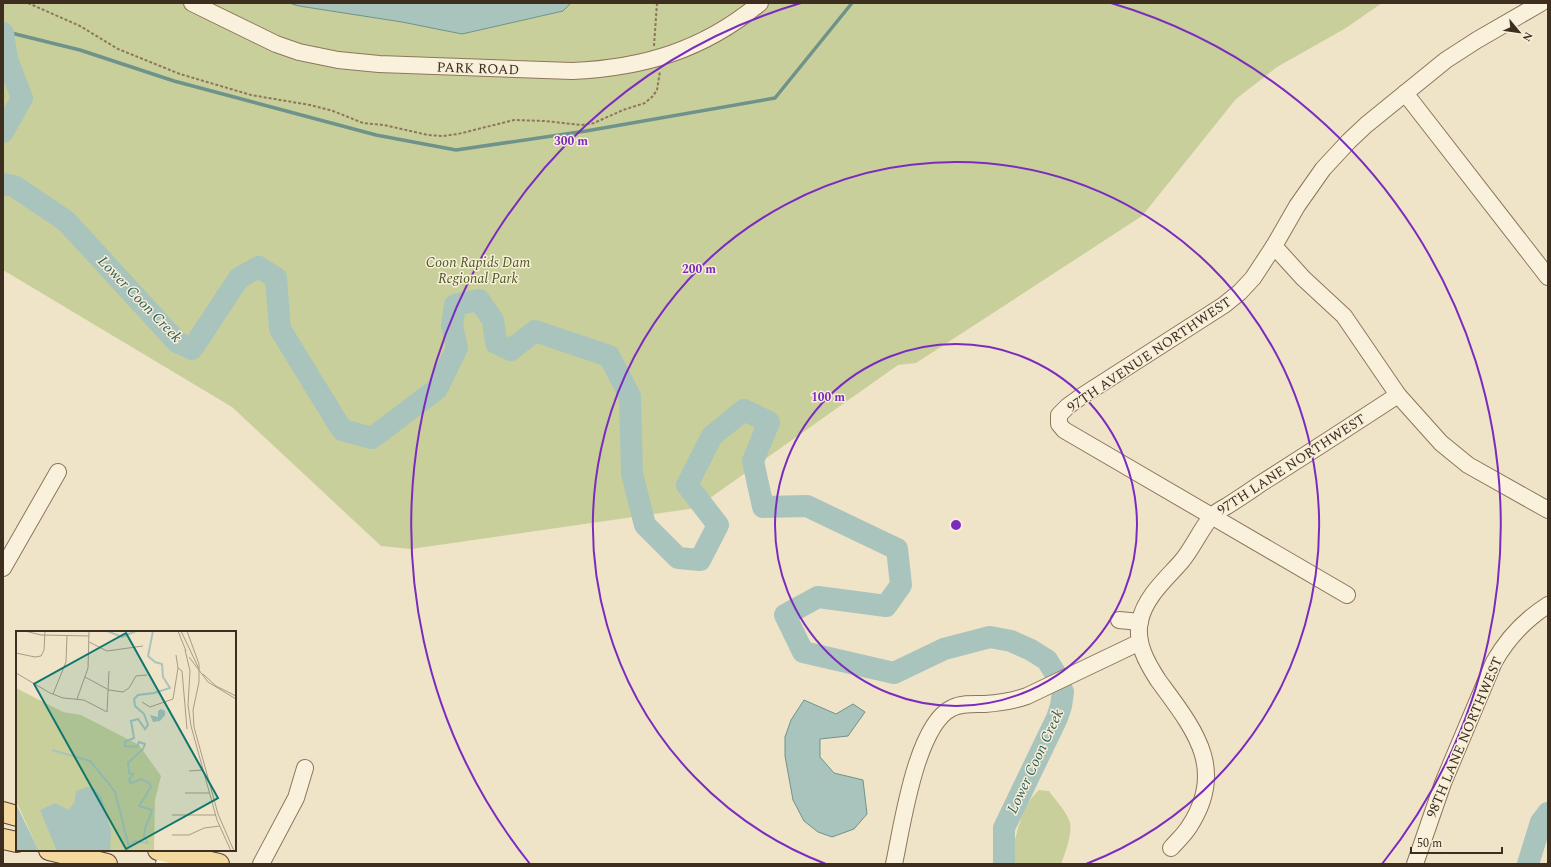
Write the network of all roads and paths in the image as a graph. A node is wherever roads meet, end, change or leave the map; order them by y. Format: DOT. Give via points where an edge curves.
graph roads {
  1 [pos="28,3"];
  2 [pos="192,3"];
  3 [pos="657,3"];
  4 [pos="760,3"];
  5 [pos="1541,3"];
  6 [pos="657,59"];
  7 [pos="1405,93"];
  8 [pos="1274,246"];
  9 [pos="1548,277"];
  10 [pos="1398,395"];
  11 [pos="58,472"];
  12 [pos="1548,510"];
  13 [pos="1212,515"];
  14 [pos="3,568"];
  15 [pos="1347,594"];
  16 [pos="1548,605"];
  17 [pos="1119,620"];
  18 [pos="1140,622"];
  19 [pos="1140,642"];
  20 [pos="305,768"];
  21 [pos="3,812"];
  22 [pos="16,816"];
  23 [pos="3,839"];
  24 [pos="16,842"];
  25 [pos="1171,848"];
  26 [pos="53,851"];
  27 [pos="163,855"];
  28 [pos="107,864"];
  29 [pos="219,864"];
  30 [pos="260,864"];
  31 [pos="894,864"];
  32 [pos="1415,864"];
  1 -- 6 [label="path" via="80,26 118,49 180,74 250,95 310,105 363,123 384,125 428,136 458,134 514,120 581,125 594,123 645,103 653,96 659,81"];
  2 -- 6 [label="street, PARK ROAD" via="276,44 338,60 572,71 598,70"];
  3 -- 6 [label="path" via="653,41"];
  4 -- 6 [label="street, PARK ROAD" via="704,40"];
  5 -- 7 [label="street, 97TH AVENUE NORTHWEST" via="1446,60"];
  7 -- 8 [label="street, 97TH AVENUE NORTHWEST" via="1366,125 1323,169 1297,206"];
  7 -- 9 [label="street"];
  8 -- 10 [label="street" via="1303,278 1344,316"];
  8 -- 13 [label="street, 97TH AVENUE NORTHWEST" via="1252,278 1224,305 1082,396 1059,415 1058,420 1064,430"];
  10 -- 12 [label="street" via="1433,434 1468,465"];
  10 -- 13 [label="street, 97TH LANE NORTHWEST"];
  11 -- 14 [label="street"];
  13 -- 15 [label="street"];
  13 -- 18 [label="street, 97TH LANE NORTHWEST" via="1184,559 1153,594 1144,608"];
  16 -- 32 [label="street, 98TH LANE NORTHWEST" via="1521,626 1494,662 1443,783"];
  17 -- 18 [label="street"];
  18 -- 19 [label="street, 97TH LANE NORTHWEST"];
  19 -- 25 [label="street, 97TH LANE NORTHWEST" via="1148,665 1195,735 1206,769 1206,787 1197,815"];
  19 -- 31 [label="street" via="1027,696 1012,701 962,705 952,708 936,722 918,756"];
  20 -- 30 [label="street" via="296,798"];
  21 -- 22 [label="main road"];
  23 -- 24 [label="main road"];
  26 -- 28 [label="main road"];
  27 -- 29 [label="main road"];
}
